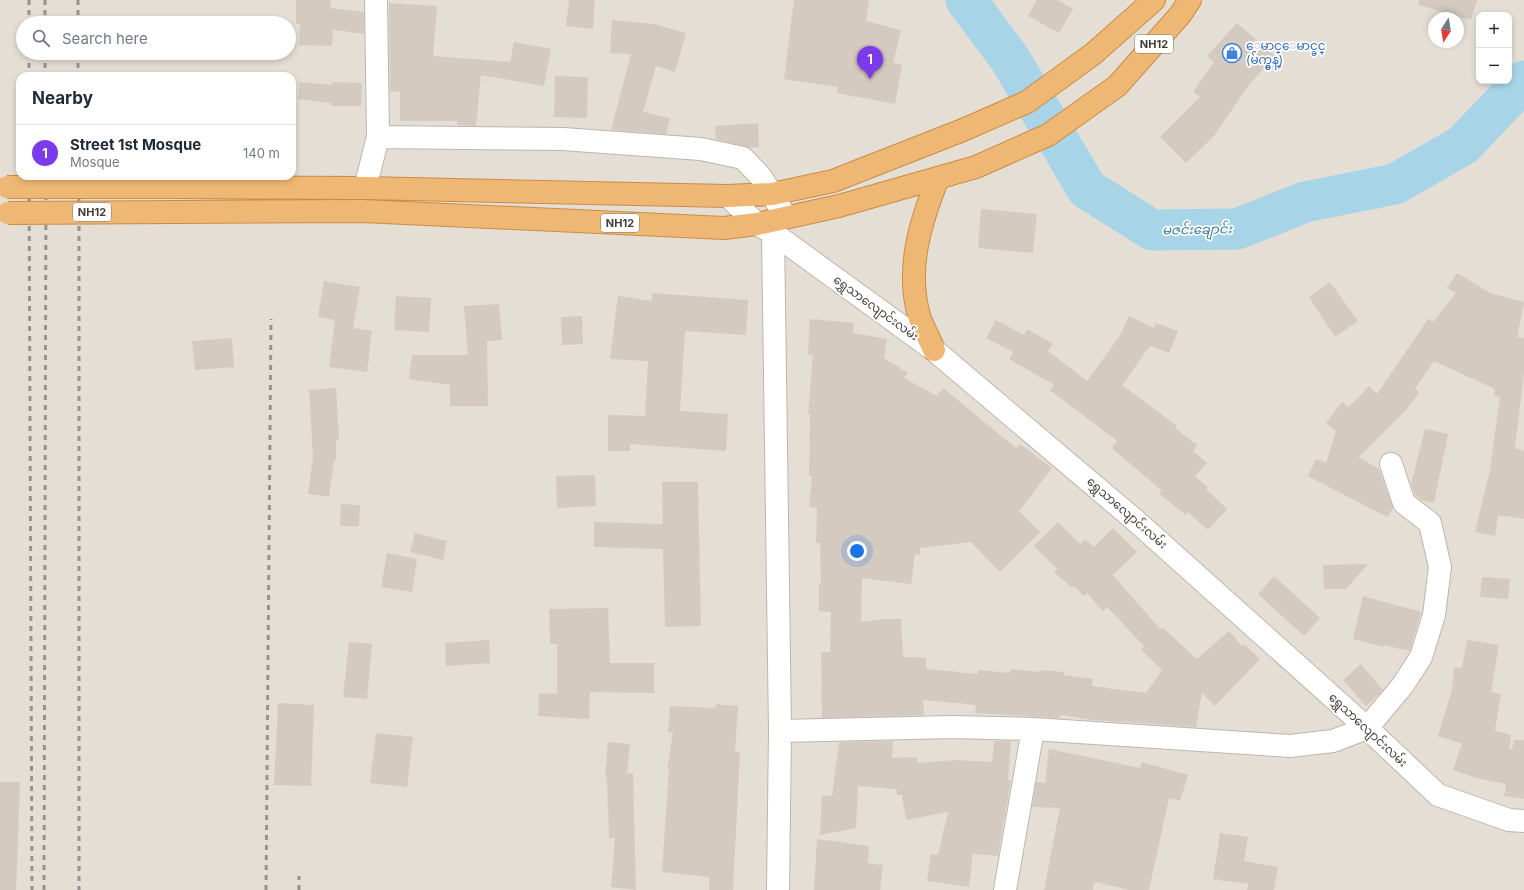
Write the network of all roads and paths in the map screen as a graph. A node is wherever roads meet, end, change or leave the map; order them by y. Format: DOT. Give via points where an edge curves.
graph roads {
  1 [pos="376,0"];
  2 [pos="1154,0"];
  3 [pos="1190,0"];
  4 [pos="378,137"];
  5 [pos="938,178"];
  6 [pos="4,187"];
  7 [pos="366,188"];
  8 [pos="772,194"];
  9 [pos="728,196"];
  10 [pos="4,212"];
  11 [pos="772,224"];
  12 [pos="934,350"];
  13 [pos="1391,464"];
  14 [pos="1367,728"];
  15 [pos="1033,729"];
  16 [pos="780,731"];
  17 [pos="1524,821"];
  18 [pos="778,890"];
  19 [pos="1005,890"];
  1 -- 4 [label="street"];
  2 -- 8 [label="highway, NH12" via="1093,54 1027,102 833,181"];
  3 -- 5 [label="highway, NH12" via="1180,15 1117,86 1048,135 976,167"];
  4 -- 7 [label="street"];
  4 -- 8 [label="street" via="563,139 701,149 743,158"];
  5 -- 11 [label="highway, NH12"];
  5 -- 12 [label="highway" via="924,212 915,251 914,288 920,319"];
  6 -- 7 [label="highway, NH12, bridge"];
  7 -- 9 [label="highway, NH12"];
  8 -- 9 [label="highway, NH12"];
  8 -- 11 [label="street"];
  9 -- 11 [label="street, ရွှေသာလျောင်းလမ်း"];
  10 -- 11 [label="highway, NH12, bridge" via="363,210 724,228"];
  11 -- 12 [label="street, ရွှေသာလျောင်းလမ်း"];
  11 -- 16 [label="street"];
  12 -- 14 [label="street, ရွှေသာလျောင်းလမ်း" via="1136,521"];
  13 -- 14 [label="street" via="1404,503 1430,523 1440,567 1434,615 1421,657 1403,685"];
  14 -- 15 [label="street" via="1333,741 1290,746"];
  14 -- 17 [label="street, ရွှေသာလျောင်းလမ်း" via="1438,795 1509,820"];
  15 -- 16 [label="street" via="953,727"];
  15 -- 19 [label="street"];
  16 -- 18 [label="street"];
}
